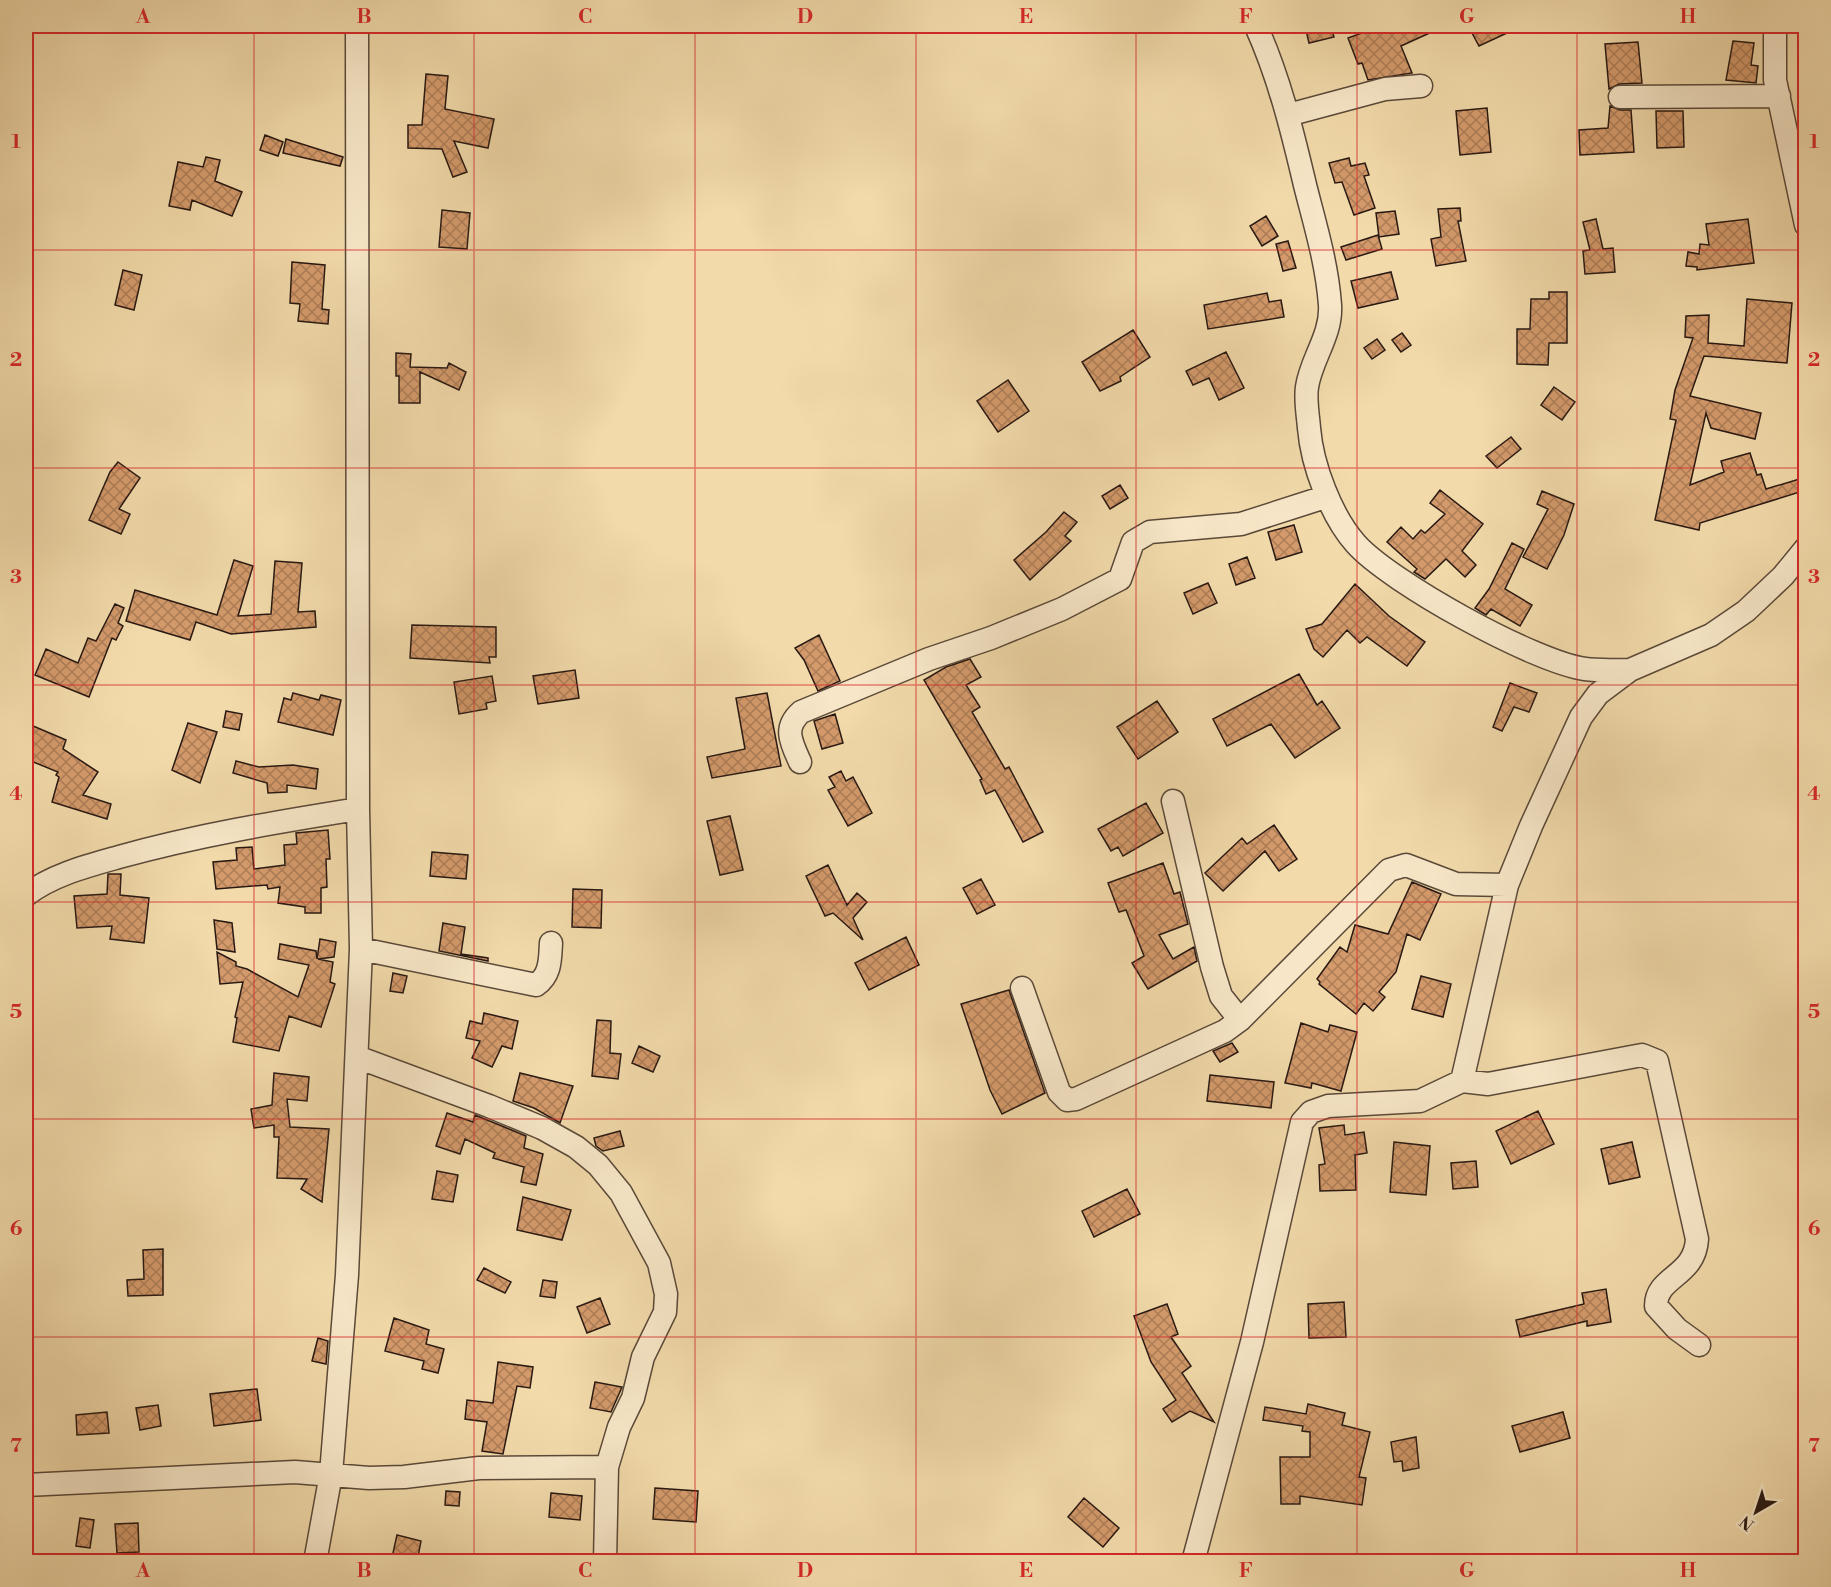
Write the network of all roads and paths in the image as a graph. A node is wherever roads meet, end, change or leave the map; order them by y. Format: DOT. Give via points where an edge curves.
graph roads {
  1 [pos="357,26"];
  2 [pos="1256,26"];
  3 [pos="1775,26"];
  4 [pos="1421,86"];
  5 [pos="1779,96"];
  6 [pos="1620,97"];
  7 [pos="1288,115"];
  8 [pos="1806,225"];
  9 [pos="1325,497"];
  10 [pos="1806,548"];
  11 [pos="1630,670"];
  12 [pos="800,762"];
  13 [pos="1173,801"];
  14 [pos="358,809"];
  15 [pos="1508,885"];
  16 [pos="26,895"];
  17 [pos="551,943"];
  18 [pos="361,949"];
  19 [pos="1022,988"];
  20 [pos="1240,1020"];
  21 [pos="357,1057"];
  22 [pos="1462,1081"];
  23 [pos="1699,1345"];
  24 [pos="607,1467"];
  25 [pos="331,1474"];
  26 [pos="26,1485"];
  27 [pos="315,1562"];
  28 [pos="605,1562"];
  29 [pos="1193,1562"];
  1 -- 14 [label="street"];
  2 -- 7 [label="street"];
  3 -- 5 [label="street" via="1775,80"];
  4 -- 7 [label="street" via="1385,89"];
  5 -- 6 [label="street"];
  5 -- 8 [label="street"];
  7 -- 9 [label="street" via="1325,262 1330,307 1323,343 1307,386 1309,430"];
  9 -- 11 [label="street" via="1356,543 1386,570 1430,598 1551,659 1584,669"];
  9 -- 12 [label="street" via="1241,524 1150,532 1133,542 1120,579 1062,609 801,712 792,720 789,730"];
  10 -- 11 [label="street" via="1746,611 1711,635"];
  11 -- 15 [label="street" via="1598,694 1581,717"];
  13 -- 20 [label="street" via="1212,967 1221,996"];
  14 -- 16 [label="street" via="243,827 167,844 76,869"];
  14 -- 18 [label="street"];
  15 -- 20 [label="street" via="1456,884 1406,865 1389,870"];
  15 -- 22 [label="street"];
  17 -- 18 [label="street" via="549,969 544,980 536,985"];
  18 -- 21 [label="street"];
  19 -- 20 [label="street" via="1059,1092 1067,1100 1209,1041"];
  21 -- 24 [label="street" via="542,1128 598,1165 621,1193 659,1263 666,1294 665,1312 643,1357 633,1398"];
  21 -- 25 [label="street" via="347,1275"];
  22 -- 23 [label="street" via="1488,1084 1642,1055 1655,1059 1697,1239 1692,1261 1659,1293 1656,1306"];
  22 -- 29 [label="street" via="1420,1101 1328,1106 1311,1112 1302,1122 1252,1341"];
  24 -- 25 [label="street" via="479,1468 404,1477"];
  24 -- 28 [label="street"];
  25 -- 26 [label="street" via="295,1472"];
  25 -- 27 [label="street"];
}
